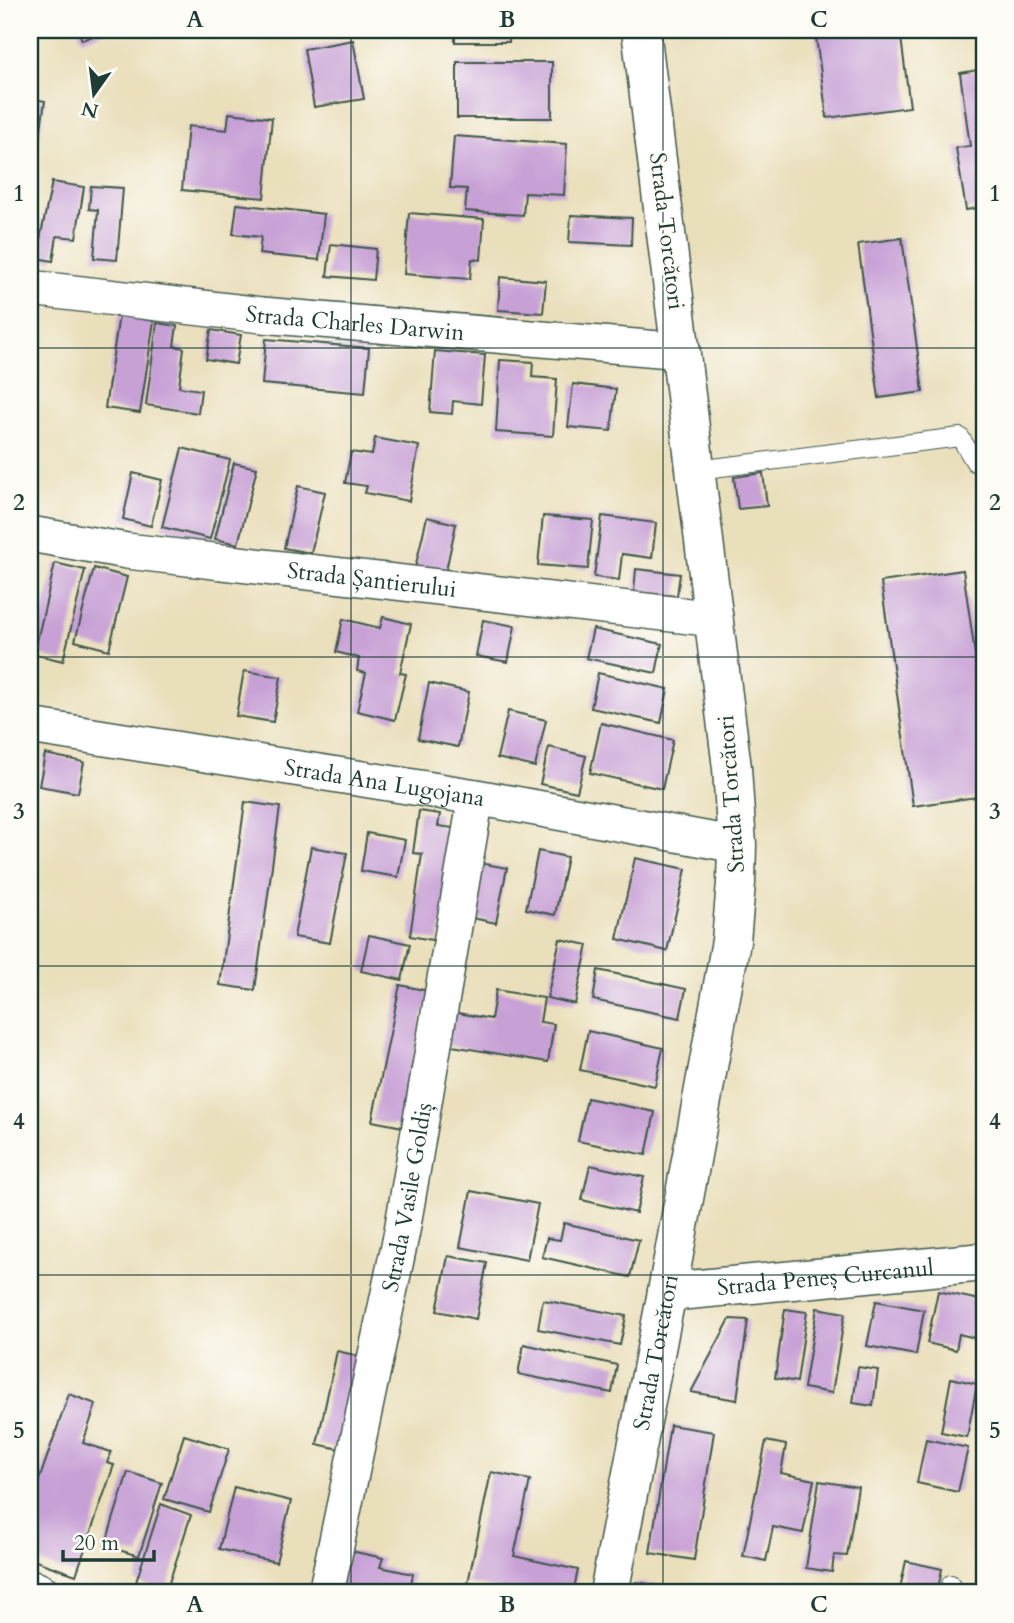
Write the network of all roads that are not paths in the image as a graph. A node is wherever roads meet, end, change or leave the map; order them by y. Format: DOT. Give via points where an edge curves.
graph roads {
  1 [pos="644,30"];
  2 [pos="30,288"];
  3 [pos="682,351"];
  4 [pos="984,465"];
  5 [pos="697,470"];
  6 [pos="30,534"];
  7 [pos="715,619"];
  8 [pos="30,728"];
  9 [pos="476,797"];
  10 [pos="737,845"];
  11 [pos="984,1262"];
  12 [pos="667,1292"];
  13 [pos="30,1587"];
  14 [pos="43,1593"];
  15 [pos="326,1593"];
  16 [pos="609,1593"];
  1 -- 3 [label="street, Strada Torcători"];
  2 -- 3 [label="street, Strada Charles Darwin" via="262,314"];
  3 -- 5 [label="street, Strada Torcători"];
  4 -- 5 [label="lane" via="975,462 960,437"];
  5 -- 7 [label="street, Strada Torcători"];
  6 -- 7 [label="street, Strada Șantierului" via="141,553"];
  7 -- 10 [label="street, Strada Torcători"];
  8 -- 9 [label="street, Strada Ana Lugojana"];
  9 -- 10 [label="street, Strada Ana Lugojana"];
  9 -- 15 [label="street, Strada Vasile Goldiș" via="402,1231"];
  10 -- 12 [label="street, Strada Torcători" via="722,996"];
  11 -- 12 [label="street, Strada Peneș Curcanul"];
  12 -- 16 [label="street, Strada Torcători"];
  13 -- 14 [label="street"];
}
